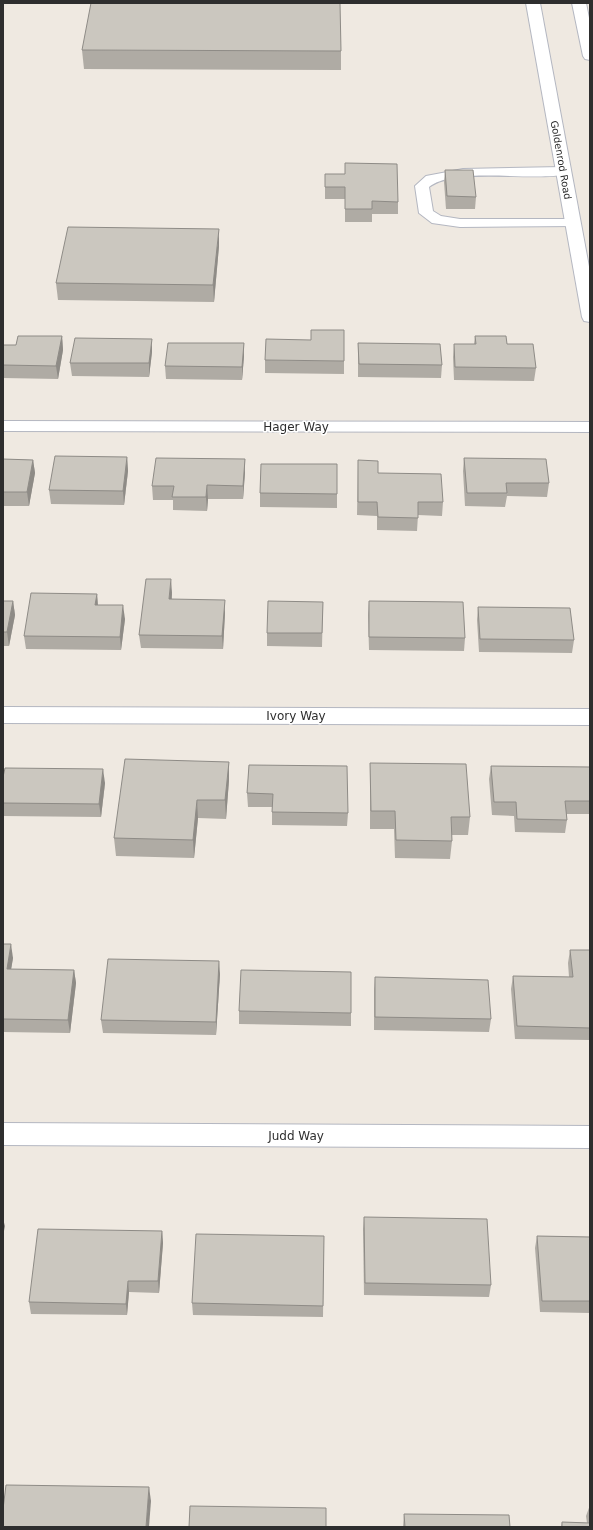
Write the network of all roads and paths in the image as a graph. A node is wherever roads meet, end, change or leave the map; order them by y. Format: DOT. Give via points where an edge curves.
graph roads {
  1 [pos="533,3"];
  2 [pos="579,3"];
  3 [pos="590,56"];
  4 [pos="563,171"];
  5 [pos="573,223"];
  6 [pos="590,317"];
  7 [pos="3,426"];
  8 [pos="590,427"];
  9 [pos="3,715"];
  10 [pos="590,717"];
  11 [pos="3,1134"];
  12 [pos="590,1137"];
  1 -- 4 [label="street, Goldenrod Road"];
  2 -- 3 [label="street"];
  4 -- 5 [label="street, Goldenrod Road"];
  4 -- 5 [label="lane" via="463,173 431,179 422,186 426,213 437,220 460,223"];
  5 -- 6 [label="street, Goldenrod Road"];
  7 -- 8 [label="street, Hager Way"];
  9 -- 10 [label="street, Ivory Way"];
  11 -- 12 [label="street, Judd Way"];
}
